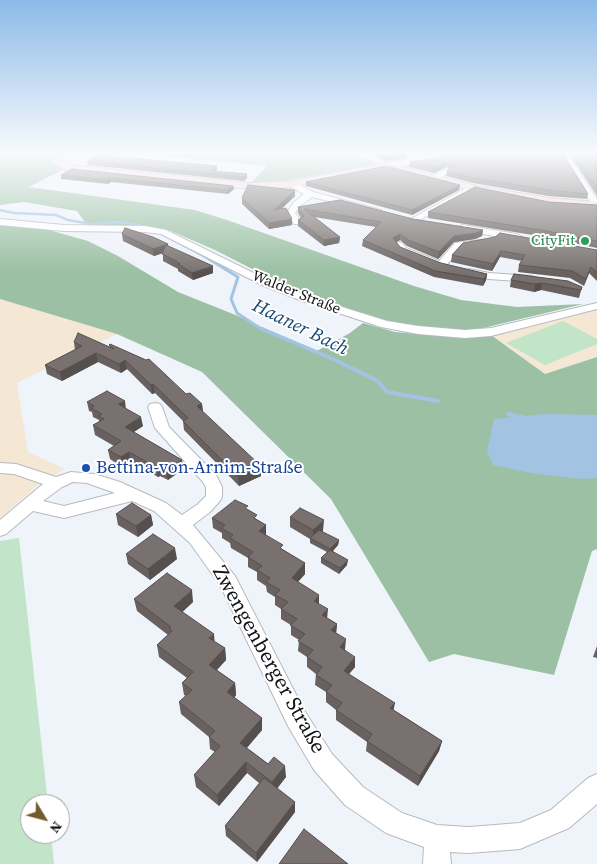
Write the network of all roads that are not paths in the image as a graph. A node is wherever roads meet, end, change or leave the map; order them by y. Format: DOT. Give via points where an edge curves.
graph roads {
  1 [pos="307,192"];
  2 [pos="464,192"];
  3 [pos="496,192"];
  4 [pos="589,192"];
  5 [pos="310,194"];
  6 [pos="597,205"];
  7 [pos="387,213"];
  8 [pos="0,222"];
  9 [pos="297,222"];
  10 [pos="431,223"];
  11 [pos="450,226"];
  12 [pos="496,234"];
  13 [pos="529,239"];
  14 [pos="399,246"];
  15 [pos="441,265"];
  16 [pos="542,279"];
  17 [pos="594,307"];
  18 [pos="155,407"];
  19 [pos="0,468"];
  20 [pos="56,483"];
  21 [pos="133,495"];
  22 [pos="29,504"];
  23 [pos="182,524"];
  24 [pos="0,530"];
  25 [pos="597,787"];
  26 [pos="437,851"];
  1 -- 5 [label="street"];
  2 -- 10 [label="street" via="409,218"];
  3 -- 6 [label="main road" via="548,202"];
  4 -- 6 [label="street"];
  5 -- 7 [label="street"];
  5 -- 9 [label="street" via="296,205 291,214"];
  8 -- 17 [label="street, Walder Straße" via="163,232 306,299 385,324 418,330 465,334 492,332"];
  11 -- 12 [label="street"];
  12 -- 13 [label="street"];
  12 -- 15 [label="street" via="490,240 458,245"];
  14 -- 15 [label="street"];
  15 -- 16 [label="street" via="489,276"];
  18 -- 23 [label="street" via="162,428 214,487 214,497"];
  19 -- 20 [label="street" via="16,469"];
  20 -- 21 [label="street, Zwengenberger Straße" via="71,477 88,478"];
  20 -- 22 [label="street, Zwengenberger Straße"];
  21 -- 22 [label="street" via="64,512"];
  21 -- 23 [label="street, Zwengenberger Straße" via="160,507"];
  22 -- 24 [label="street"];
  23 -- 26 [label="street, Zwengenberger Straße" via="228,581 296,718 323,762 354,796"];
  25 -- 26 [label="street, Zwengenberger Straße" via="560,819 520,836 470,840"];
}
